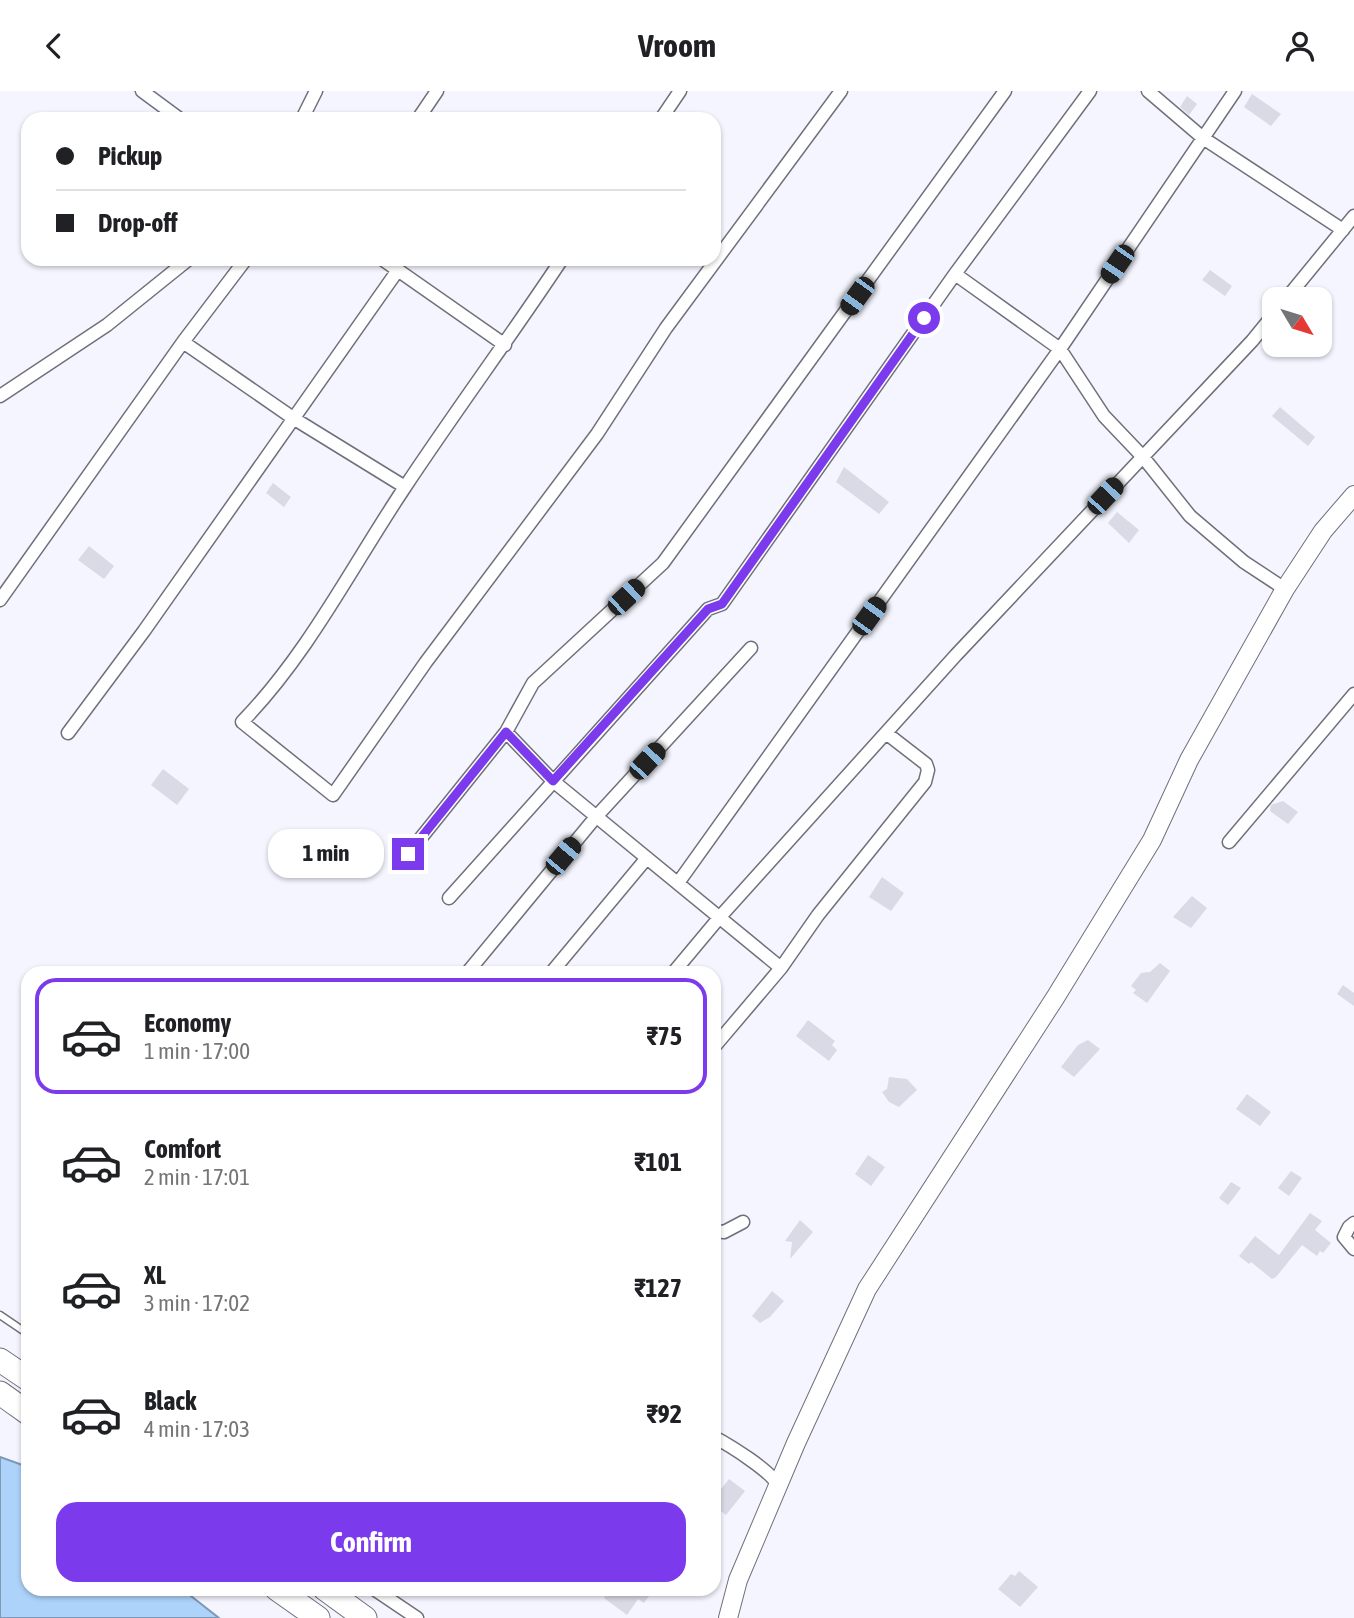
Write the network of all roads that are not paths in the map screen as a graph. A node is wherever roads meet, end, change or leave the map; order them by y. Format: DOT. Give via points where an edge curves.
graph roads {
  1 [pos="142,91"];
  2 [pos="316,91"];
  3 [pos="437,91"];
  4 [pos="680,91"];
  5 [pos="841,91"];
  6 [pos="1005,91"];
  7 [pos="1090,91"];
  8 [pos="1148,91"];
  9 [pos="1235,91"];
  10 [pos="170,112"];
  11 [pos="306,112"];
  12 [pos="423,112"];
  13 [pos="666,112"];
  14 [pos="1203,138"];
  15 [pos="1354,216"];
  16 [pos="1343,230"];
  17 [pos="721,254"];
  18 [pos="180,266"];
  19 [pos="241,266"];
  20 [pos="392,266"];
  21 [pos="557,266"];
  22 [pos="712,266"];
  23 [pos="398,270"];
  24 [pos="955,274"];
  25 [pos="1296,287"];
  26 [pos="1262,329"];
  27 [pos="183,342"];
  28 [pos="505,345"];
  29 [pos="1060,349"];
  30 [pos="0,396"];
  31 [pos="293,418"];
  32 [pos="1143,457"];
  33 [pos="405,487"];
  34 [pos="1354,495"];
  35 [pos="1285,589"];
  36 [pos="0,600"];
  37 [pos="751,647"];
  38 [pos="1354,694"];
  39 [pos="506,732"];
  40 [pos="68,733"];
  41 [pos="886,733"];
  42 [pos="553,781"];
  43 [pos="595,818"];
  44 [pos="1229,842"];
  45 [pos="408,854"];
  46 [pos="646,859"];
  47 [pos="678,883"];
  48 [pos="449,898"];
  49 [pos="719,918"];
  50 [pos="473,966"];
  51 [pos="557,966"];
  52 [pos="679,966"];
  53 [pos="780,968"];
  54 [pos="721,1039"];
  55 [pos="743,1222"];
  56 [pos="1354,1223"];
  57 [pos="721,1232"];
  58 [pos="1354,1249"];
  59 [pos="0,1315"];
  60 [pos="21,1329"];
  61 [pos="0,1360"];
  62 [pos="21,1374"];
  63 [pos="0,1393"];
  64 [pos="21,1408"];
  65 [pos="721,1442"];
  66 [pos="778,1486"];
  67 [pos="287,1596"];
  68 [pos="335,1596"];
  69 [pos="384,1596"];
  70 [pos="318,1618"];
  71 [pos="365,1618"];
  72 [pos="417,1618"];
  73 [pos="728,1618"];
  1 -- 10 [label="street"];
  2 -- 11 [label="street"];
  3 -- 12 [label="street"];
  4 -- 13 [label="street"];
  5 -- 17 [label="street"];
  6 -- 39 [label="street" via="663,563 533,683"];
  7 -- 24 [label="street"];
  8 -- 14 [label="street"];
  9 -- 14 [label="street"];
  14 -- 16 [label="street"];
  14 -- 29 [label="street"];
  15 -- 16 [label="street"];
  16 -- 25 [label="street"];
  18 -- 30 [label="street" via="107,325"];
  19 -- 27 [label="street"];
  20 -- 23 [label="street"];
  21 -- 28 [label="street"];
  22 -- 33 [label="street" via="597,435 332,795 242,722 315,631"];
  23 -- 28 [label="street"];
  23 -- 31 [label="street"];
  24 -- 29 [label="street"];
  24 -- 42 [label="street" via="722,604 708,609"];
  26 -- 32 [label="street"];
  27 -- 31 [label="street"];
  27 -- 36 [label="street"];
  28 -- 33 [label="street"];
  29 -- 32 [label="street" via="1104,416"];
  29 -- 47 [label="street"];
  31 -- 33 [label="street"];
  31 -- 40 [label="street"];
  32 -- 35 [label="street" via="1190,516 1244,562"];
  32 -- 41 [label="street"];
  34 -- 35 [label="main road" via="1323,531"];
  35 -- 66 [label="main road" via="1189,760 1152,840 867,1289"];
  37 -- 43 [label="street"];
  38 -- 44 [label="street"];
  39 -- 42 [label="street"];
  39 -- 45 [label="street"];
  41 -- 49 [label="street"];
  41 -- 53 [label="street" via="926,764 925,782"];
  42 -- 43 [label="street"];
  42 -- 48 [label="street"];
  43 -- 46 [label="street"];
  43 -- 50 [label="street"];
  46 -- 47 [label="street"];
  46 -- 51 [label="street"];
  47 -- 49 [label="street"];
  49 -- 52 [label="street"];
  49 -- 53 [label="street"];
  53 -- 54 [label="street"];
  55 -- 57 [label="street"];
  56 -- 58 [label="street" via="1344,1237"];
  59 -- 60 [label="lane"];
  61 -- 62 [label="highway"];
  63 -- 64 [label="highway"];
  65 -- 66 [label="street" via="762,1468"];
  66 -- 73 [label="main road" via="738,1580"];
  67 -- 70 [label="highway"];
  68 -- 71 [label="highway"];
  69 -- 72 [label="street"];
}
